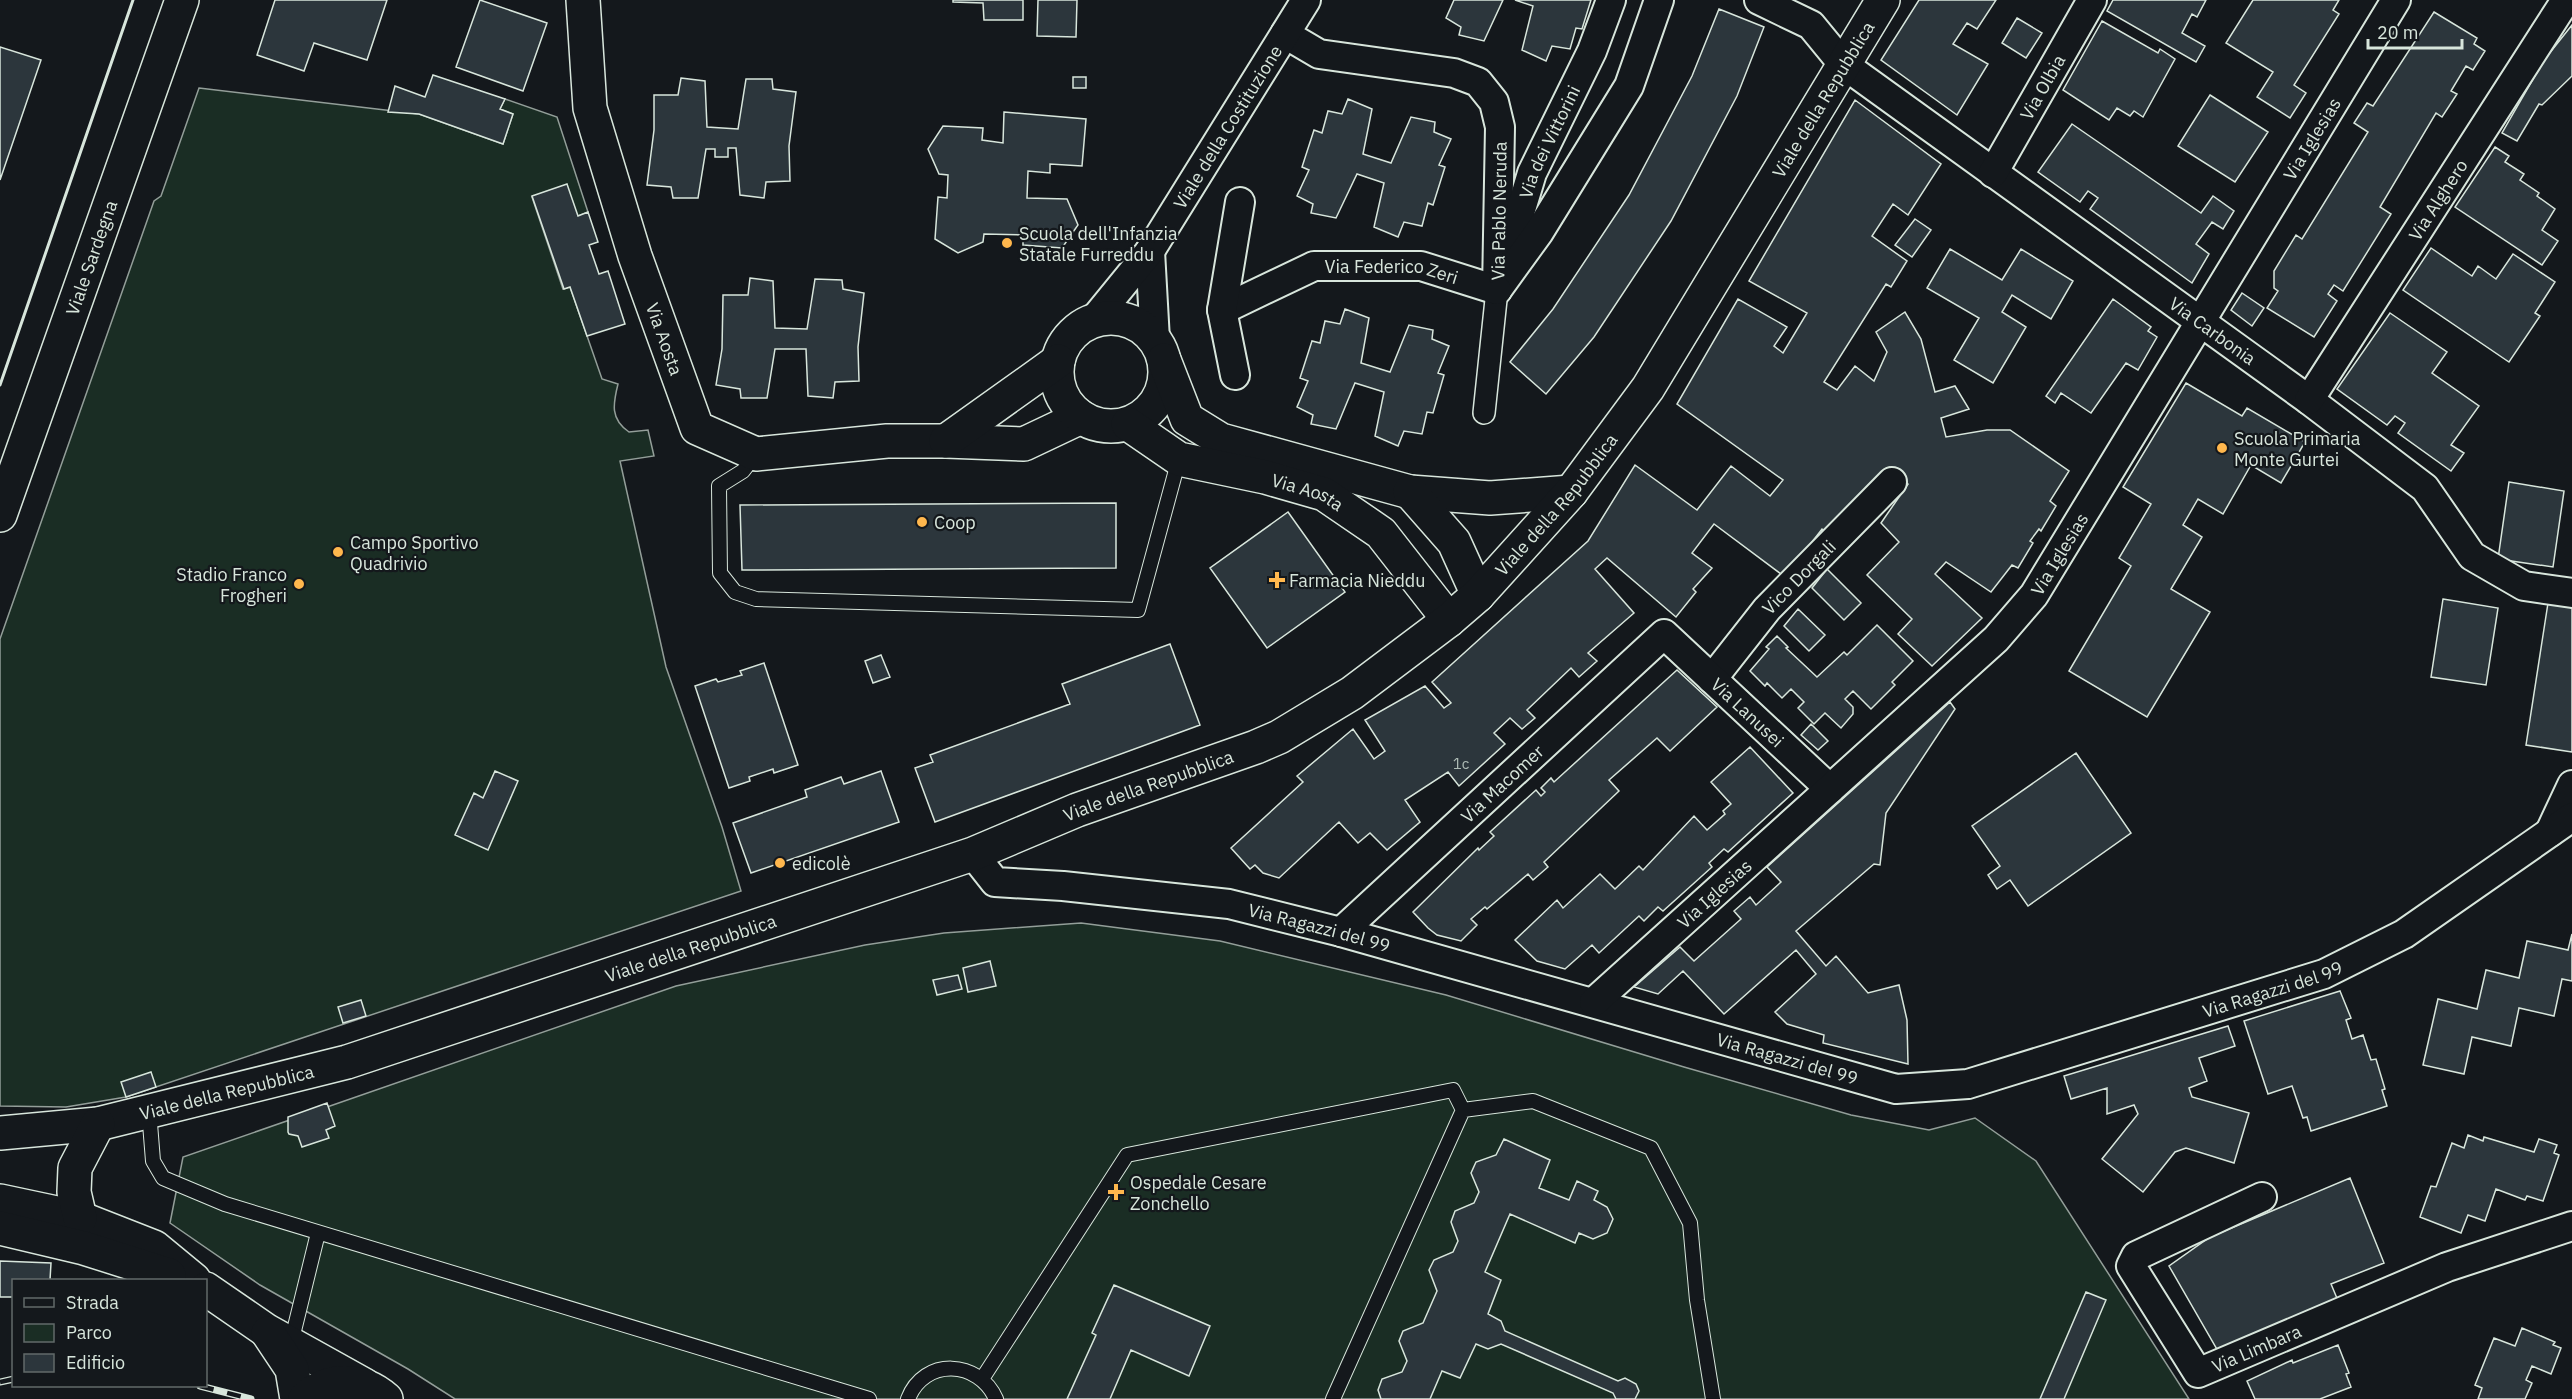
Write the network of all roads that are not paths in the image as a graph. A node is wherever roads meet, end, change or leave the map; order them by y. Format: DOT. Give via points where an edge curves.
graph roads {
  1 [pos="182,0"];
  2 [pos="583,0"];
  3 [pos="1306,0"];
  4 [pos="1611,0"];
  5 [pos="1659,0"];
  6 [pos="1759,0"];
  7 [pos="1883,0"];
  8 [pos="2092,0"];
  9 [pos="2396,0"];
  10 [pos="2566,0"];
  11 [pos="1285,34"];
  12 [pos="1843,64"];
  13 [pos="1993,174"];
  14 [pos="1240,202"];
  15 [pos="1150,251"];
  16 [pos="1497,290"];
  17 [pos="1222,310"];
  18 [pos="1092,322"];
  19 [pos="2199,322"];
  20 [pos="1160,350"];
  21 [pos="1058,361"];
  22 [pos="1235,375"];
  23 [pos="2309,400"];
  24 [pos="1484,413"];
  25 [pos="1081,417"];
  26 [pos="1128,424"];
  27 [pos="946,441"];
  28 [pos="756,454"];
  29 [pos="1179,459"];
  30 [pos="1892,482"];
  31 [pos="1410,492"];
  32 [pos="1571,492"];
  33 [pos="0,515"];
  34 [pos="2572,593"];
  35 [pos="1478,595"];
  36 [pos="1449,620"];
  37 [pos="1664,634"];
  38 [pos="1712,679"];
  39 [pos="2572,785"];
  40 [pos="1830,789"];
  41 [pos="2561,824"];
  42 [pos="973,854"];
  43 [pos="1341,932"];
  44 [pos="1594,1002"];
  45 [pos="1463,1110"];
  46 [pos="149,1111"];
  47 [pos="98,1124"];
  48 [pos="0,1133"];
  49 [pos="2262,1197"];
  50 [pos="0,1201"];
  51 [pos="2572,1226"];
  52 [pos="0,1228"];
  53 [pos="82,1233"];
  54 [pos="318,1233"];
  55 [pos="181,1279"];
  56 [pos="192,1279"];
  57 [pos="207,1290"];
  58 [pos="279,1337"];
  59 [pos="982,1378"];
  60 [pos="375,1392"];
  61 [pos="297,1399"];
  62 [pos="305,1399"];
  63 [pos="870,1399"];
  64 [pos="908,1399"];
  65 [pos="996,1399"];
  66 [pos="1333,1399"];
  67 [pos="1713,1399"];
  1 -- 33 [label="street, Viale Sardegna"];
  2 -- 28 [label="street, Via Aosta" via="590,108 685,399 697,428"];
  3 -- 11 [label="street, Viale della Costituzione"];
  4 -- 16 [label="street, Via dei Vittorini" via="1592,51 1532,173"];
  5 -- 16 [label="street, Via Pablo Neruda" via="1629,86 1539,232"];
  6 -- 12 [label="street" via="1811,25"];
  7 -- 12 [label="street, Viale della Repubblica"];
  8 -- 13 [label="street, Via Olbia"];
  9 -- 19 [label="street, Via Iglesias"];
  10 -- 23 [label="street, Via Alghero"];
  11 -- 15 [label="street, Viale della Costituzione"];
  11 -- 16 [label="street, Via Pablo Neruda" via="1320,54 1454,73 1478,82 1494,102 1500,127"];
  12 -- 13 [label="street, Via Carbonia"];
  12 -- 32 [label="street, Viale della Repubblica" via="1648,388"];
  13 -- 19 [label="street, Via Carbonia"];
  14 -- 17 [label="street"];
  15 -- 18 [label="street, Viale della Costituzione"];
  15 -- 20 [label="street"];
  16 -- 17 [label="street, Via Federico Zeri" via="1420,266 1314,266"];
  16 -- 24 [label="street"];
  17 -- 22 [label="street"];
  18 -- 20 [label="street" via="1126,320 1143,328"];
  18 -- 21 [label="street" via="1076,331"];
  19 -- 23 [label="street, Via Carbonia"];
  19 -- 40 [label="street, Via Iglesias" via="2034,595 1996,639"];
  20 -- 26 [label="street" via="1166,376 1158,399 1143,417"];
  20 -- 31 [label="street, Via Aosta" via="1187,419 1221,441"];
  21 -- 25 [label="street" via="1061,393"];
  21 -- 27 [label="street"];
  23 -- 34 [label="street, Via Carbonia" via="2425,488 2472,556 2524,585"];
  25 -- 26 [label="street" via="1112,427"];
  25 -- 27 [label="street, Via Aosta" via="1024,444"];
  26 -- 29 [label="street, Via Aosta"];
  27 -- 28 [label="street, Via Aosta" via="859,443"];
  28 -- 29 [label="lane" via="743,471 719,486 720,573 735,592 756,599 1138,610"];
  29 -- 36 [label="street, Via Aosta" via="1324,494 1381,533"];
  30 -- 38 [label="street, Vico Dorgali" via="1767,609"];
  31 -- 32 [label="street, Via Aosta" via="1496,498"];
  31 -- 35 [label="street" via="1455,542"];
  32 -- 35 [label="street, Viale della Repubblica"];
  35 -- 36 [label="street, Viale della Repubblica"];
  36 -- 42 [label="street, Viale della Repubblica" via="1352,693 1279,737 1077,810"];
  37 -- 38 [label="street, Via Lanusei"];
  37 -- 43 [label="street, Via Macomer"];
  38 -- 40 [label="street, Via Lanusei"];
  39 -- 41 [label="street"];
  40 -- 44 [label="street, Via Iglesias"];
  41 -- 44 [label="street, Via Ragazzi del 99" via="2404,933 2324,974 1968,1084 1896,1089"];
  42 -- 43 [label="street, Via Ragazzi del 99" via="994,882 1229,904"];
  42 -- 46 [label="street, Viale della Repubblica" via="347,1062"];
  43 -- 44 [label="street, Via Ragazzi del 99"];
  45 -- 59 [label="lane" via="1453,1090 1127,1155"];
  45 -- 66 [label="lane"];
  45 -- 67 [label="lane" via="1533,1101 1651,1148 1690,1223 1697,1300"];
  46 -- 47 [label="street, Viale della Repubblica"];
  46 -- 54 [label="lane" via="153,1161 163,1179 225,1204"];
  47 -- 48 [label="street, Viale della Repubblica"];
  47 -- 53 [label="street" via="75,1168"];
  49 -- 51 [label="street, Via Limbara" via="2136,1256 2131,1266 2198,1373 2447,1267"];
  50 -- 53 [label="street"];
  52 -- 53 [label="street"];
  53 -- 55 [label="street"];
  53 -- 56 [label="street" via="153,1247"];
  54 -- 58 [label="lane"];
  54 -- 63 [label="lane"];
  57 -- 58 [label="street"];
  58 -- 60 [label="street"];
  58 -- 61 [label="street" via="292,1369"];
  59 -- 64 [label="lane" via="970,1371 941,1369 928,1374"];
  59 -- 65 [label="lane"];
  60 -- 62 [label="street" via="346,1382 328,1384"];
}
